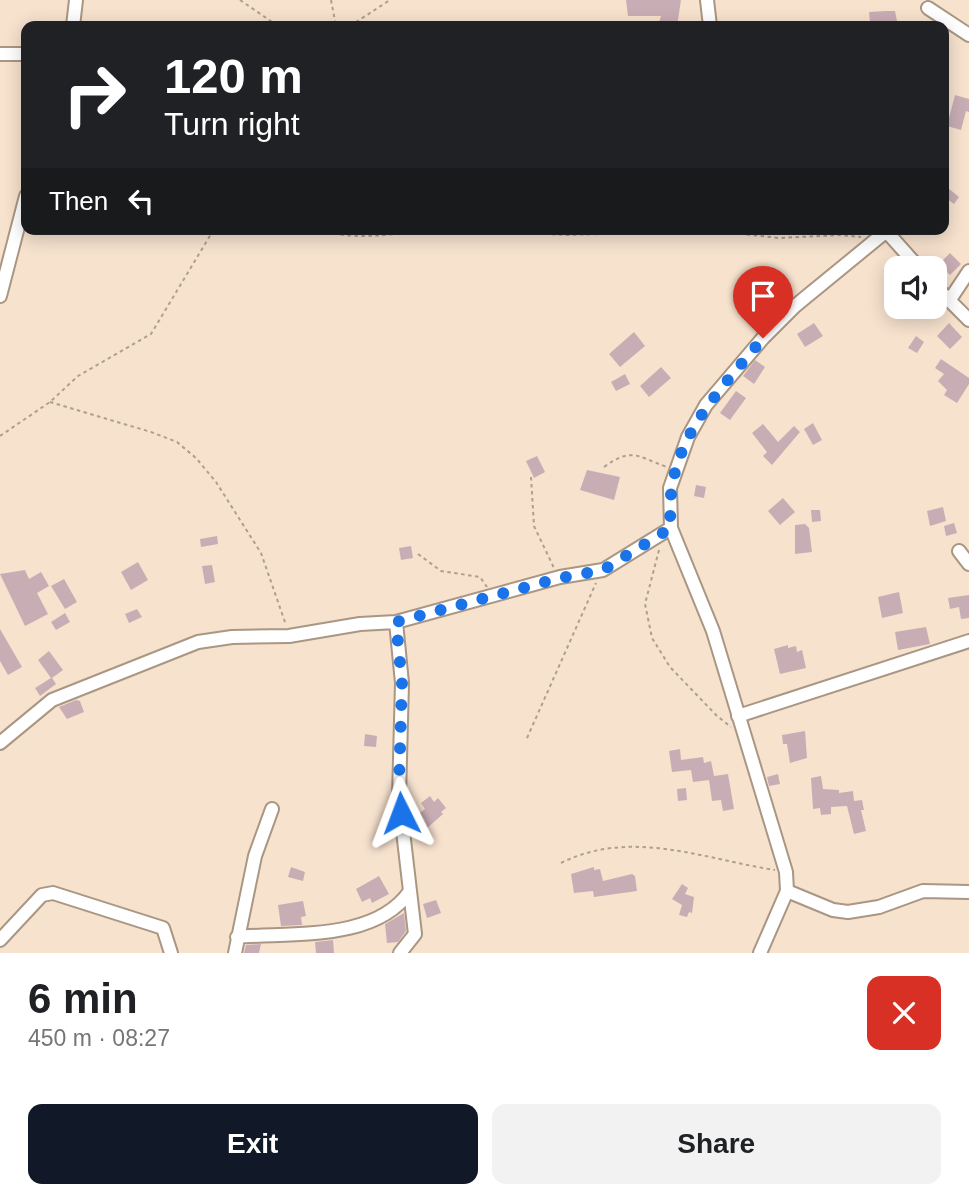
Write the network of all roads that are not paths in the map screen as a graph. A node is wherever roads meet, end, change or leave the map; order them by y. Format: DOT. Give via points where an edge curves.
graph roads {
  1 [pos="76,0"];
  2 [pos="707,0"];
  3 [pos="928,4"];
  4 [pos="74,21"];
  5 [pos="709,21"];
  6 [pos="969,35"];
  7 [pos="0,54"];
  8 [pos="21,54"];
  9 [pos="21,216"];
  10 [pos="883,235"];
  11 [pos="887,235"];
  12 [pos="16,237"];
  13 [pos="0,239"];
  14 [pos="907,256"];
  15 [pos="969,271"];
  16 [pos="0,296"];
  17 [pos="949,301"];
  18 [pos="969,320"];
  19 [pos="665,532"];
  20 [pos="959,551"];
  21 [pos="969,564"];
  22 [pos="396,622"];
  23 [pos="969,641"];
  24 [pos="738,716"];
  25 [pos="0,743"];
  26 [pos="272,809"];
  27 [pos="410,891"];
  28 [pos="787,891"];
  29 [pos="969,892"];
  30 [pos="237,937"];
  31 [pos="0,940"];
  32 [pos="171,953"];
  33 [pos="235,953"];
  34 [pos="400,953"];
  35 [pos="760,953"];
  1 -- 4 [label="street"];
  2 -- 5 [label="street"];
  3 -- 6 [label="street"];
  7 -- 8 [label="street"];
  9 -- 12 [label="street"];
  10 -- 19 [label="street" via="804,298 706,405 674,470"];
  11 -- 14 [label="street"];
  12 -- 13 [label="street"];
  12 -- 16 [label="street"];
  15 -- 17 [label="street"];
  17 -- 18 [label="street"];
  19 -- 22 [label="street" via="603,570"];
  19 -- 24 [label="street" via="713,631"];
  20 -- 21 [label="street"];
  22 -- 25 [label="street" via="198,642 52,700"];
  22 -- 27 [label="street" via="402,683 399,797"];
  23 -- 24 [label="street"];
  24 -- 28 [label="street" via="786,872"];
  26 -- 30 [label="street" via="255,856"];
  27 -- 30 [label="street" via="383,915 366,923"];
  27 -- 34 [label="street" via="415,934"];
  28 -- 29 [label="street" via="848,912 879,907 923,891"];
  28 -- 35 [label="street"];
  30 -- 33 [label="street"];
  31 -- 32 [label="street" via="42,895 53,893 163,928"];
}
